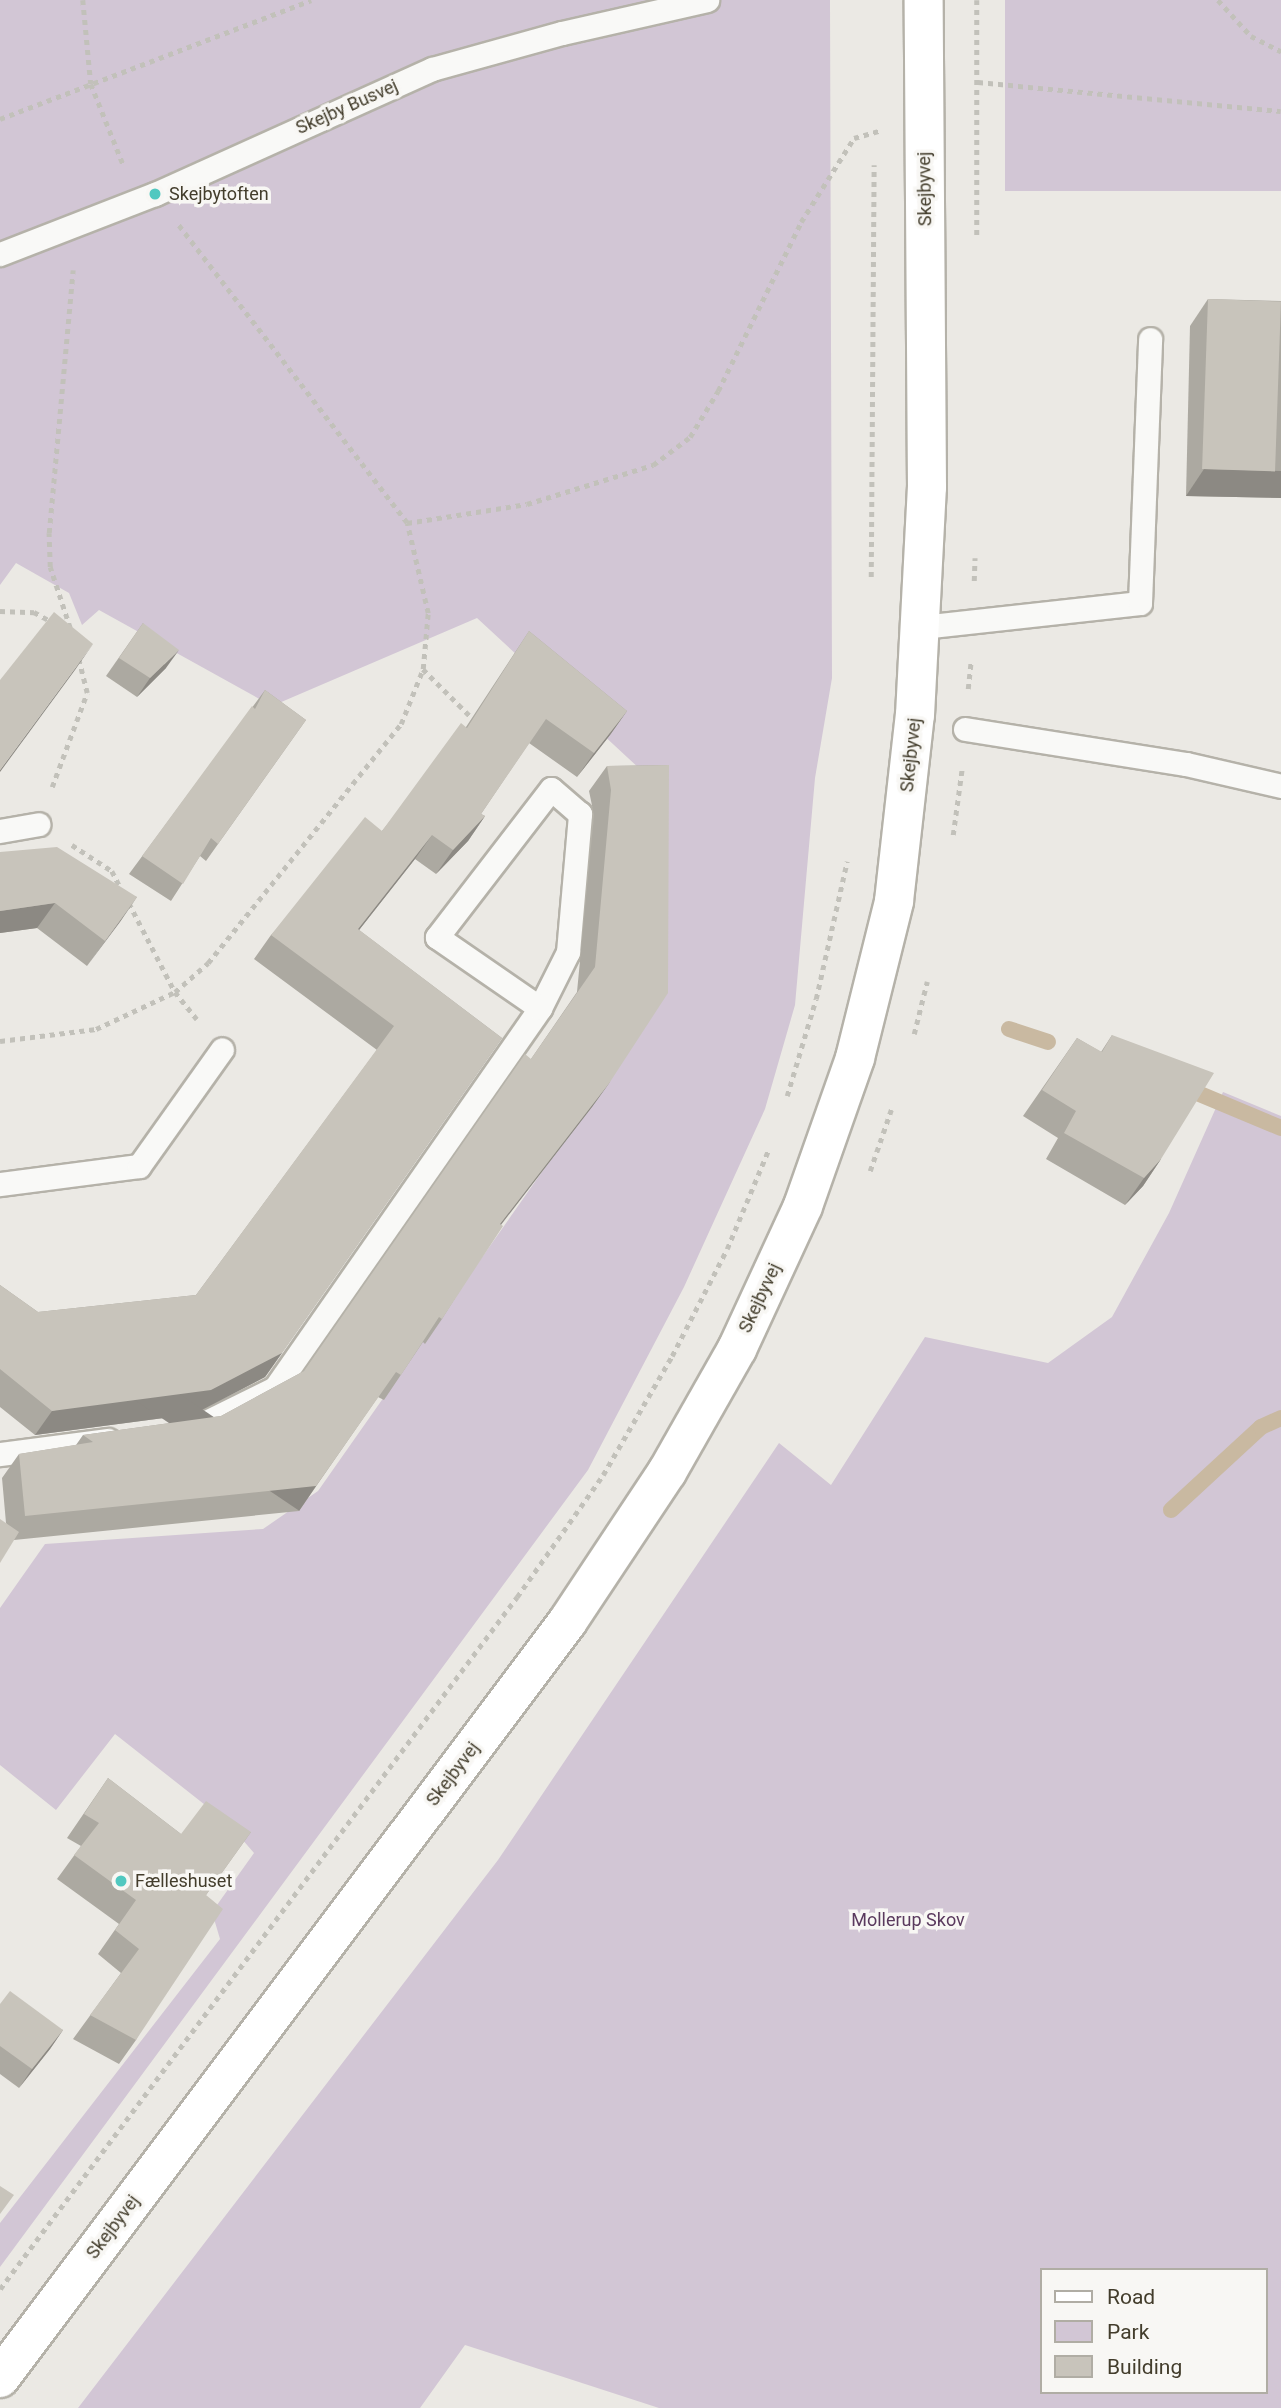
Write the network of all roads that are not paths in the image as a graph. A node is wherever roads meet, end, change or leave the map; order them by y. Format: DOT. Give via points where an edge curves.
graph roads {
  1 [pos="707,0"];
  2 [pos="924,0"];
  3 [pos="0,254"];
  4 [pos="1150,339"];
  5 [pos="922,626"];
  6 [pos="965,729"];
  7 [pos="1281,786"];
  8 [pos="38,824"];
  9 [pos="0,831"];
  10 [pos="540,1008"];
  11 [pos="222,1049"];
  12 [pos="0,1184"];
  13 [pos="172,1431"];
  14 [pos="132,1437"];
  15 [pos="0,1454"];
  16 [pos="0,2378"];
  1 -- 3 [label="lane, Skejby Busvej" via="432,69 146,197"];
  2 -- 5 [label="street, Skejbyvej" via="928,394"];
  4 -- 5 [label="lane" via="1140,603"];
  5 -- 16 [label="street, Skejbyvej" via="894,901 855,1058 803,1206 737,1349 667,1472 568,1621"];
  6 -- 7 [label="lane" via="1186,764"];
  8 -- 9 [label="lane"];
  10 -- 10 [label="lane" via="437,937 551,789 580,814 568,952"];
  10 -- 13 [label="lane" via="275,1388 198,1428"];
  11 -- 12 [label="lane" via="139,1166"];
  14 -- 15 [label="lane"];
}
